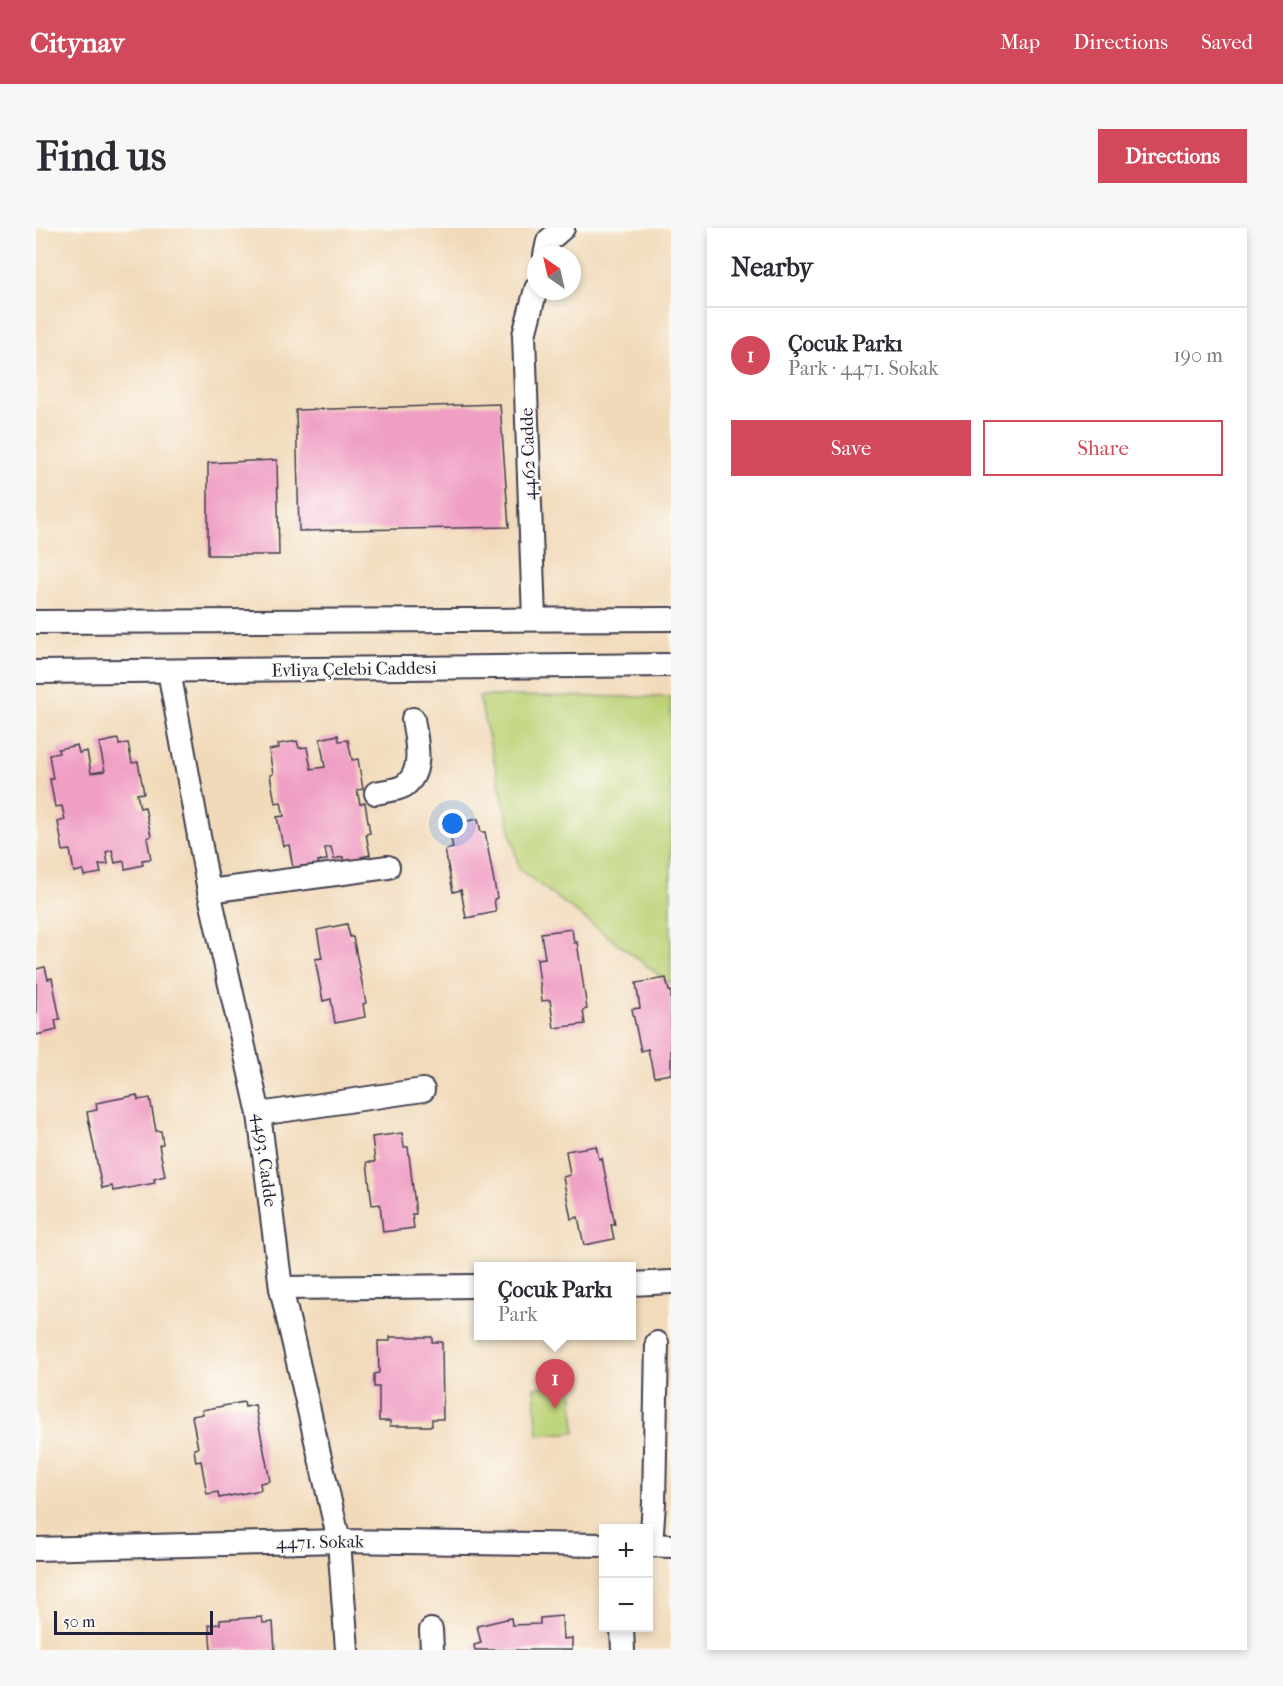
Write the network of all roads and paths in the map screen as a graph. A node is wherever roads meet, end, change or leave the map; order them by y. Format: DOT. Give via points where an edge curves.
graph roads {
  1 [pos="563,228"];
  2 [pos="547,246"];
  3 [pos="533,300"];
  4 [pos="534,619"];
  5 [pos="671,620"];
  6 [pos="36,621"];
  7 [pos="671,665"];
  8 [pos="169,671"];
  9 [pos="36,672"];
  10 [pos="413,719"];
  11 [pos="376,793"];
  12 [pos="388,867"];
  13 [pos="209,891"];
  14 [pos="423,1090"];
  15 [pos="260,1114"];
  16 [pos="671,1282"];
  17 [pos="636,1284"];
  18 [pos="474,1286"];
  19 [pos="280,1288"];
  20 [pos="657,1342"];
  21 [pos="339,1541"];
  22 [pos="599,1545"];
  23 [pos="657,1545"];
  24 [pos="36,1549"];
  25 [pos="622,1632"];
  26 [pos="347,1650"];
  27 [pos="623,1650"];
  1 -- 2 [label="street"];
  3 -- 4 [label="street, 4462 Cadde" via="524,335"];
  4 -- 5 [label="street"];
  4 -- 6 [label="street"];
  7 -- 8 [label="street, Evliya Çelebi Caddesi"];
  8 -- 9 [label="street, Evliya Çelebi Caddesi"];
  8 -- 13 [label="street, 4493. Cadde"];
  10 -- 11 [label="street" via="418,754 415,772 403,786"];
  12 -- 13 [label="street"];
  13 -- 15 [label="street, 4493. Cadde"];
  14 -- 15 [label="street"];
  15 -- 19 [label="street, 4493. Cadde"];
  16 -- 17 [label="street"];
  18 -- 19 [label="street"];
  19 -- 21 [label="street, 4493. Cadde"];
  20 -- 23 [label="street"];
  21 -- 22 [label="street, 4471. Sokak"];
  21 -- 24 [label="street, 4471. Sokak"];
  21 -- 26 [label="street, 4493. Cadde"];
  25 -- 27 [label="street"];
}
